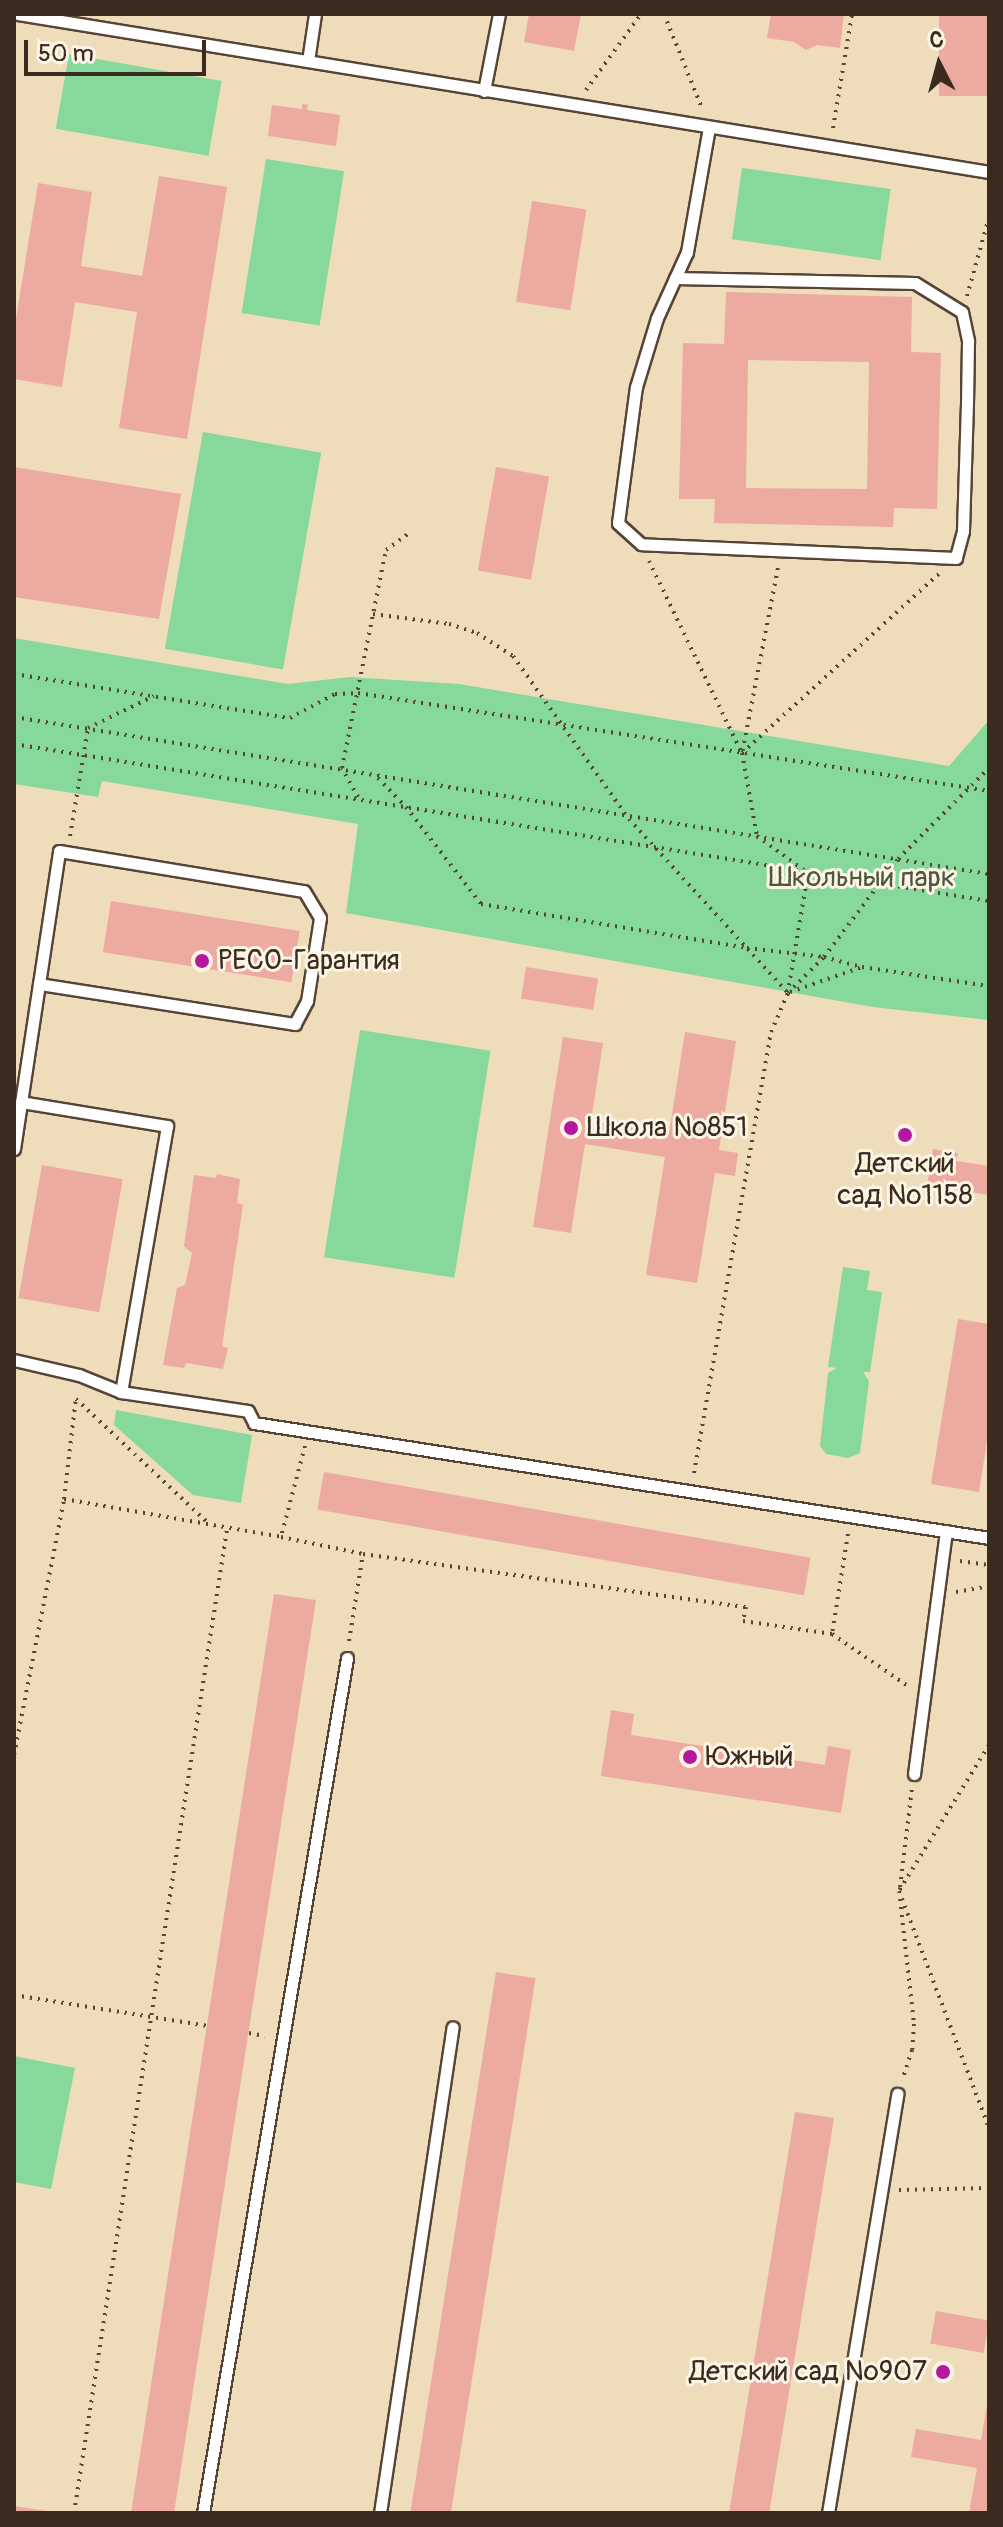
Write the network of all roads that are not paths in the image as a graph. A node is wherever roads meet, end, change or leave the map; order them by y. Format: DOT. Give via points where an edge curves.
graph roads {
  1 [pos="18,14"];
  2 [pos="315,14"];
  3 [pos="499,14"];
  4 [pos="308,61"];
  5 [pos="484,91"];
  6 [pos="709,127"];
  7 [pos="989,172"];
  8 [pos="675,278"];
  9 [pos="39,984"];
  10 [pos="21,1102"];
  11 [pos="14,1149"];
  12 [pos="14,1360"];
  13 [pos="121,1392"];
  14 [pos="946,1531"];
  15 [pos="989,1538"];
  16 [pos="347,1658"];
  17 [pos="914,1774"];
  18 [pos="453,2027"];
  19 [pos="897,2094"];
  20 [pos="203,2513"];
  21 [pos="380,2513"];
  22 [pos="828,2513"];
  1 -- 4 [label="lane"];
  2 -- 4 [label="lane"];
  3 -- 5 [label="lane"];
  4 -- 5 [label="lane"];
  5 -- 6 [label="lane"];
  6 -- 7 [label="lane"];
  6 -- 8 [label="lane" via="687,252"];
  8 -- 8 [label="lane" via="636,387 618,523 641,544 956,558 963,531 967,403 968,341 962,312 915,283"];
  9 -- 9 [label="lane" via="59,851 304,891 320,918 307,1001 295,1024"];
  9 -- 10 [label="lane"];
  10 -- 11 [label="lane"];
  10 -- 13 [label="lane" via="167,1126"];
  12 -- 13 [label="lane" via="79,1375"];
  13 -- 14 [label="lane" via="248,1411 254,1423"];
  14 -- 15 [label="lane"];
  14 -- 17 [label="lane"];
  16 -- 20 [label="lane"];
  18 -- 21 [label="lane"];
  19 -- 22 [label="lane"];
}
